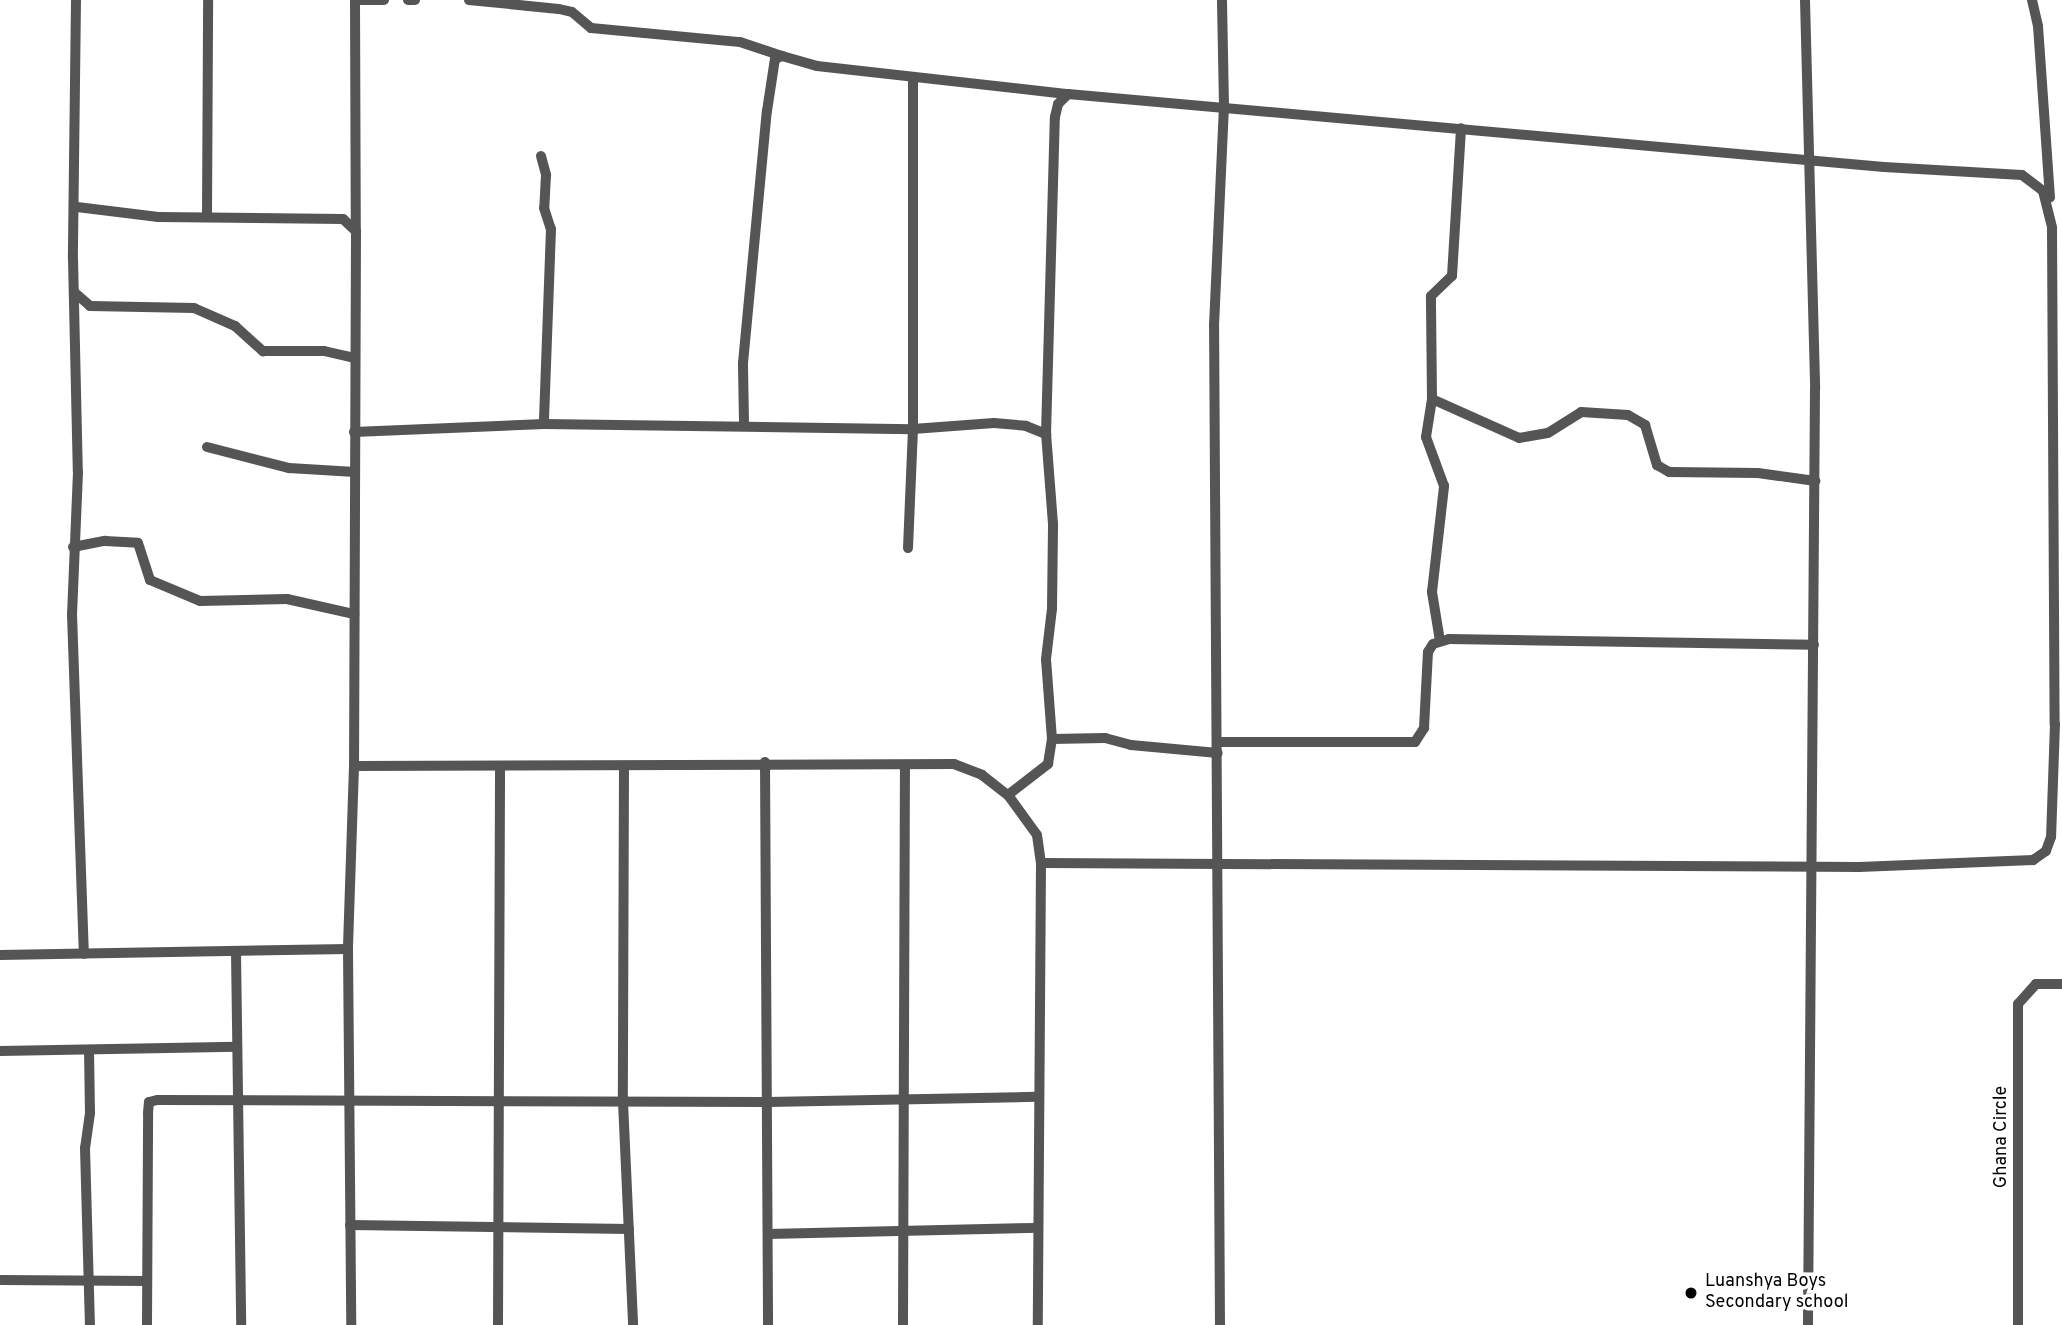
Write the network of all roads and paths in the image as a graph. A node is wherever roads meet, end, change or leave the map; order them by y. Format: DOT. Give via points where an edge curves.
graph roads {
  1 [pos="76,0"];
  2 [pos="208,0"];
  3 [pos="357,0"];
  4 [pos="384,0"];
  5 [pos="408,0"];
  6 [pos="415,0"];
  7 [pos="469,0"];
  8 [pos="1222,0"];
  9 [pos="1805,0"];
  10 [pos="2032,0"];
  11 [pos="782,56"];
  12 [pos="914,78"];
  13 [pos="1068,94"];
  14 [pos="1224,106"];
  15 [pos="1461,128"];
  16 [pos="541,156"];
  17 [pos="1811,158"];
  18 [pos="2050,206"];
  19 [pos="77,207"];
  20 [pos="208,216"];
  21 [pos="356,230"];
  22 [pos="74,292"];
  23 [pos="354,358"];
  24 [pos="1432,400"];
  25 [pos="744,423"];
  26 [pos="544,424"];
  27 [pos="913,429"];
  28 [pos="354,432"];
  29 [pos="1046,435"];
  30 [pos="207,447"];
  31 [pos="355,472"];
  32 [pos="1815,481"];
  33 [pos="2057,490"];
  34 [pos="73,547"];
  35 [pos="908,548"];
  36 [pos="354,614"];
  37 [pos="1440,641"];
  38 [pos="1814,645"];
  39 [pos="1052,739"];
  40 [pos="1218,748"];
  41 [pos="765,762"];
  42 [pos="354,766"];
  43 [pos="624,766"];
  44 [pos="905,766"];
  45 [pos="500,767"];
  46 [pos="1008,795"];
  47 [pos="1041,863"];
  48 [pos="1220,866"];
  49 [pos="1809,866"];
  50 [pos="348,949"];
  51 [pos="236,952"];
  52 [pos="84,954"];
  53 [pos="0,955"];
  54 [pos="2062,984"];
  55 [pos="237,1047"];
  56 [pos="0,1051"];
  57 [pos="89,1051"];
  58 [pos="1037,1097"];
  59 [pos="237,1100"];
  60 [pos="350,1100"];
  61 [pos="905,1101"];
  62 [pos="623,1102"];
  63 [pos="768,1102"];
  64 [pos="500,1103"];
  65 [pos="350,1225"];
  66 [pos="498,1228"];
  67 [pos="903,1228"];
  68 [pos="1038,1228"];
  69 [pos="629,1229"];
  70 [pos="768,1234"];
  71 [pos="87,1278"];
  72 [pos="0,1280"];
  73 [pos="147,1281"];
  74 [pos="90,1325"];
  75 [pos="147,1325"];
  76 [pos="241,1325"];
  77 [pos="351,1325"];
  78 [pos="498,1325"];
  79 [pos="633,1325"];
  80 [pos="768,1325"];
  81 [pos="903,1325"];
  82 [pos="1038,1325"];
  83 [pos="1220,1325"];
  84 [pos="1808,1325"];
  85 [pos="2018,1325"];
  1 -- 19 [label="street"];
  2 -- 20 [label="street"];
  3 -- 4 [label="street"];
  3 -- 21 [label="street"];
  5 -- 6 [label="street"];
  7 -- 11 [label="street" via="559,9 572,12 591,27 740,42"];
  8 -- 14 [label="street"];
  9 -- 17 [label="street"];
  10 -- 18 [label="street" via="2038,26"];
  11 -- 12 [label="street" via="817,66"];
  11 -- 25 [label="street" via="775,59 767,111 743,363"];
  12 -- 13 [label="street"];
  12 -- 27 [label="street"];
  13 -- 14 [label="street"];
  13 -- 29 [label="street" via="1055,117"];
  14 -- 15 [label="street"];
  14 -- 40 [label="street" via="1214,326"];
  15 -- 17 [label="street"];
  15 -- 24 [label="street" via="1452,276 1431,296"];
  16 -- 26 [label="street" via="546,175 544,208 551,229"];
  17 -- 18 [label="street" via="2022,175 2038,184"];
  17 -- 32 [label="street"];
  18 -- 33 [label="street"];
  19 -- 20 [label="street" via="158,217"];
  19 -- 22 [label="street"];
  20 -- 21 [label="street" via="343,219"];
  21 -- 23 [label="street"];
  22 -- 23 [label="street" via="90,306 194,307 235,326 263,351 324,351"];
  22 -- 34 [label="street" via="78,472"];
  23 -- 28 [label="street"];
  24 -- 32 [label="street" via="1519,438 1548,433 1581,412 1628,415 1645,425 1657,465 1669,472 1758,473"];
  24 -- 37 [label="street" via="1426,437 1444,486 1432,592"];
  25 -- 26 [label="street"];
  25 -- 27 [label="street"];
  26 -- 28 [label="street"];
  27 -- 29 [label="street" via="1003,423"];
  27 -- 35 [label="street"];
  28 -- 31 [label="street"];
  29 -- 39 [label="street" via="1053,524 1046,659"];
  30 -- 31 [label="street" via="289,468"];
  31 -- 36 [label="street"];
  32 -- 38 [label="street"];
  33 -- 49 [label="street" via="2055,724 2051,837 2046,851 2033,860 1946,866"];
  34 -- 36 [label="street" via="105,541 138,543 150,580 200,601 287,599"];
  34 -- 52 [label="street" via="76,802"];
  36 -- 42 [label="street"];
  37 -- 38 [label="street"];
  37 -- 40 [label="street" via="1428,652 1424,728 1415,743"];
  38 -- 49 [label="street"];
  39 -- 40 [label="street" via="1105,737 1132,745"];
  39 -- 46 [label="street" via="1048,764"];
  40 -- 48 [label="street"];
  41 -- 43 [label="street"];
  41 -- 44 [label="street"];
  41 -- 63 [label="street"];
  42 -- 45 [label="street"];
  42 -- 50 [label="street"];
  43 -- 45 [label="street"];
  43 -- 62 [label="street"];
  44 -- 46 [label="street" via="954,764 982,775"];
  44 -- 61 [label="street"];
  45 -- 64 [label="street"];
  46 -- 47 [label="street" via="1037,835"];
  47 -- 48 [label="street"];
  47 -- 58 [label="street"];
  48 -- 49 [label="street"];
  48 -- 83 [label="street"];
  49 -- 84 [label="street"];
  50 -- 51 [label="street"];
  50 -- 60 [label="street"];
  51 -- 52 [label="street"];
  51 -- 55 [label="street"];
  52 -- 53 [label="street"];
  54 -- 85 [label="street, Ghana Circle" via="2036,984 2018,1004"];
  55 -- 57 [label="street"];
  55 -- 59 [label="street"];
  56 -- 57 [label="street"];
  57 -- 71 [label="street"];
  58 -- 61 [label="street"];
  58 -- 68 [label="street"];
  59 -- 60 [label="street"];
  59 -- 73 [label="street" via="149,1102"];
  59 -- 76 [label="street"];
  60 -- 64 [label="street"];
  60 -- 65 [label="street"];
  61 -- 63 [label="street"];
  61 -- 67 [label="street"];
  62 -- 63 [label="street"];
  62 -- 64 [label="street"];
  62 -- 69 [label="street"];
  63 -- 70 [label="street"];
  64 -- 66 [label="street"];
  65 -- 66 [label="street"];
  65 -- 77 [label="street"];
  66 -- 69 [label="street"];
  66 -- 78 [label="street"];
  67 -- 68 [label="street"];
  67 -- 70 [label="street"];
  67 -- 81 [label="street"];
  68 -- 82 [label="street"];
  69 -- 79 [label="street"];
  70 -- 80 [label="street"];
  71 -- 72 [label="street"];
  71 -- 73 [label="street"];
  71 -- 74 [label="street"];
  73 -- 75 [label="street"];
}
